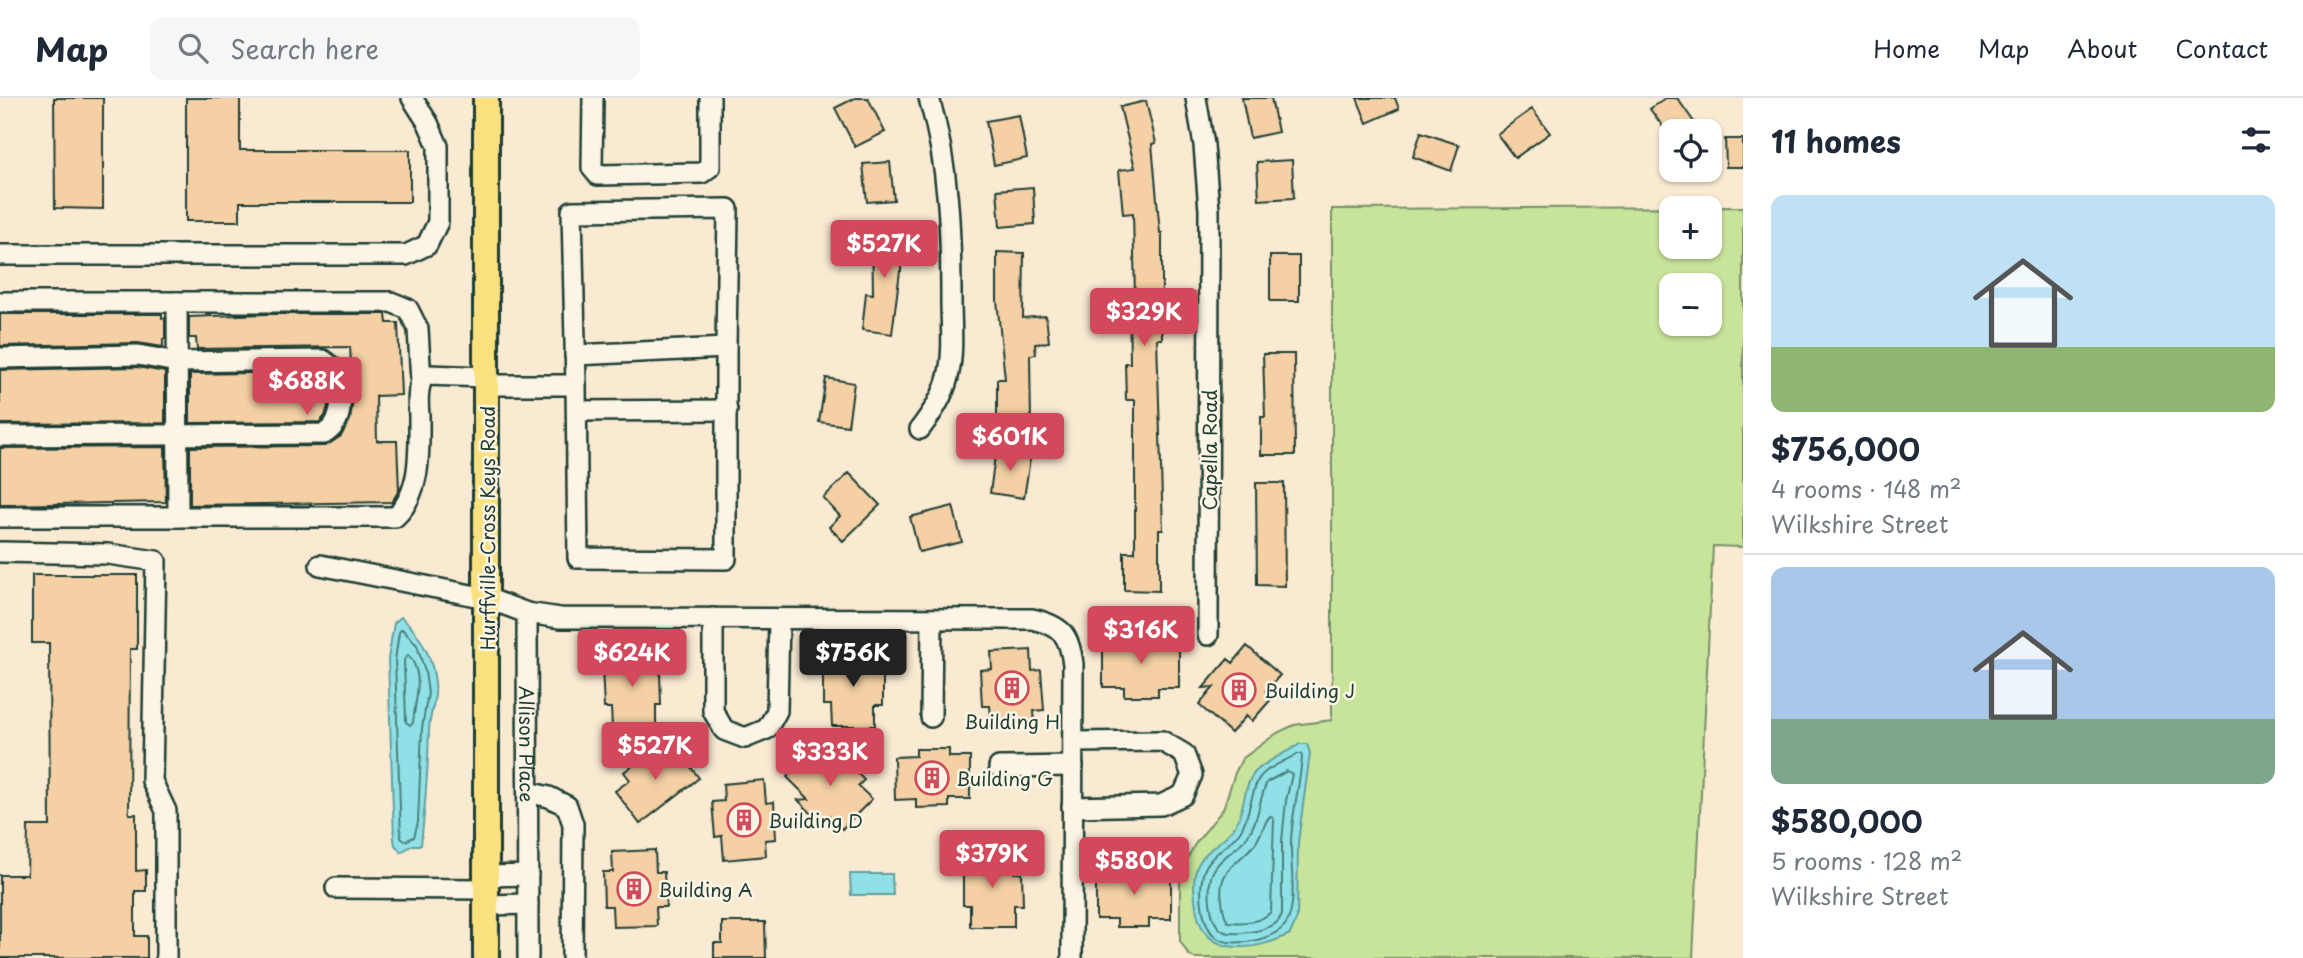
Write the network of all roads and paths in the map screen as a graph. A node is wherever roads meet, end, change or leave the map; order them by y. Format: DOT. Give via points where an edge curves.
graph roads {
  1 [pos="412,98"];
  2 [pos="486,98"];
  3 [pos="593,98"];
  4 [pos="710,98"];
  5 [pos="929,98"];
  6 [pos="1196,98"];
  7 [pos="0,255"];
  8 [pos="0,302"];
  9 [pos="177,302"];
  10 [pos="726,348"];
  11 [pos="575,355"];
  12 [pos="0,358"];
  13 [pos="177,362"];
  14 [pos="487,381"];
  15 [pos="421,382"];
  16 [pos="576,384"];
  17 [pos="727,410"];
  18 [pos="577,411"];
  19 [pos="920,429"];
  20 [pos="178,433"];
  21 [pos="0,436"];
  22 [pos="0,517"];
  23 [pos="178,517"];
  24 [pos="0,552"];
  25 [pos="320,565"];
  26 [pos="486,598"];
  27 [pos="527,613"];
  28 [pos="713,618"];
  29 [pos="779,618"];
  30 [pos="932,619"];
  31 [pos="1208,635"];
  32 [pos="931,717"];
  33 [pos="1073,742"];
  34 [pos="1073,766"];
  35 [pos="999,767"];
  36 [pos="528,793"];
  37 [pos="1072,807"];
  38 [pos="528,875"];
  39 [pos="336,888"];
  40 [pos="487,890"];
  41 [pos="528,904"];
  42 [pos="166,958"];
  43 [pos="486,958"];
  44 [pos="528,958"];
  45 [pos="572,958"];
  46 [pos="1072,958"];
  1 -- 7 [label="street" via="438,146 438,222 427,245 406,255"];
  2 -- 14 [label="main road, Hurffville-Cross Keys Road"];
  3 -- 4 [label="street" via="592,168 598,175 702,173 709,167"];
  5 -- 19 [label="street" via="949,205 951,358 938,404"];
  6 -- 31 [label="street, Capella Road" via="1205,145 1209,210"];
  8 -- 9 [label="street"];
  9 -- 13 [label="street"];
  9 -- 15 [label="street" via="391,302 408,309 418,329"];
  10 -- 11 [label="street"];
  10 -- 11 [label="street" via="728,209 572,211"];
  10 -- 17 [label="street"];
  11 -- 16 [label="street"];
  12 -- 13 [label="street" via="138,355"];
  13 -- 20 [label="street"];
  13 -- 20 [label="street" via="323,360 340,373 340,414 334,428 324,434"];
  14 -- 15 [label="street" via="427,376"];
  14 -- 16 [label="street"];
  14 -- 26 [label="main road, Hurffville-Cross Keys Road"];
  15 -- 23 [label="street" via="416,481 407,506 396,517"];
  16 -- 18 [label="street"];
  17 -- 18 [label="street"];
  17 -- 18 [label="street" via="726,559 578,558"];
  20 -- 21 [label="street"];
  20 -- 23 [label="street"];
  22 -- 23 [label="street"];
  24 -- 42 [label="street" via="108,554 156,561 152,781 166,810"];
  25 -- 26 [label="street"];
  26 -- 27 [label="street"];
  26 -- 40 [label="main road, Hurffville-Cross Keys Road"];
  27 -- 28 [label="street" via="560,618"];
  27 -- 36 [label="street, Allison Place"];
  28 -- 29 [label="street"];
  28 -- 29 [label="street" via="713,711 724,730 745,738 767,729 778,712"];
  29 -- 30 [label="street"];
  30 -- 32 [label="street"];
  30 -- 33 [label="street" via="1032,619 1050,623 1064,633 1073,664"];
  33 -- 34 [label="street"];
  33 -- 37 [label="street" via="1162,741 1184,754 1192,775 1183,795 1161,805"];
  34 -- 35 [label="street"];
  34 -- 37 [label="street"];
  36 -- 38 [label="street, Allison Place"];
  36 -- 45 [label="street" via="567,806 573,824"];
  37 -- 46 [label="street"];
  38 -- 40 [label="street"];
  38 -- 41 [label="street, Allison Place"];
  39 -- 40 [label="street"];
  40 -- 41 [label="street"];
  40 -- 43 [label="main road, Hurffville-Cross Keys Road"];
  41 -- 44 [label="street, Allison Place"];
}
